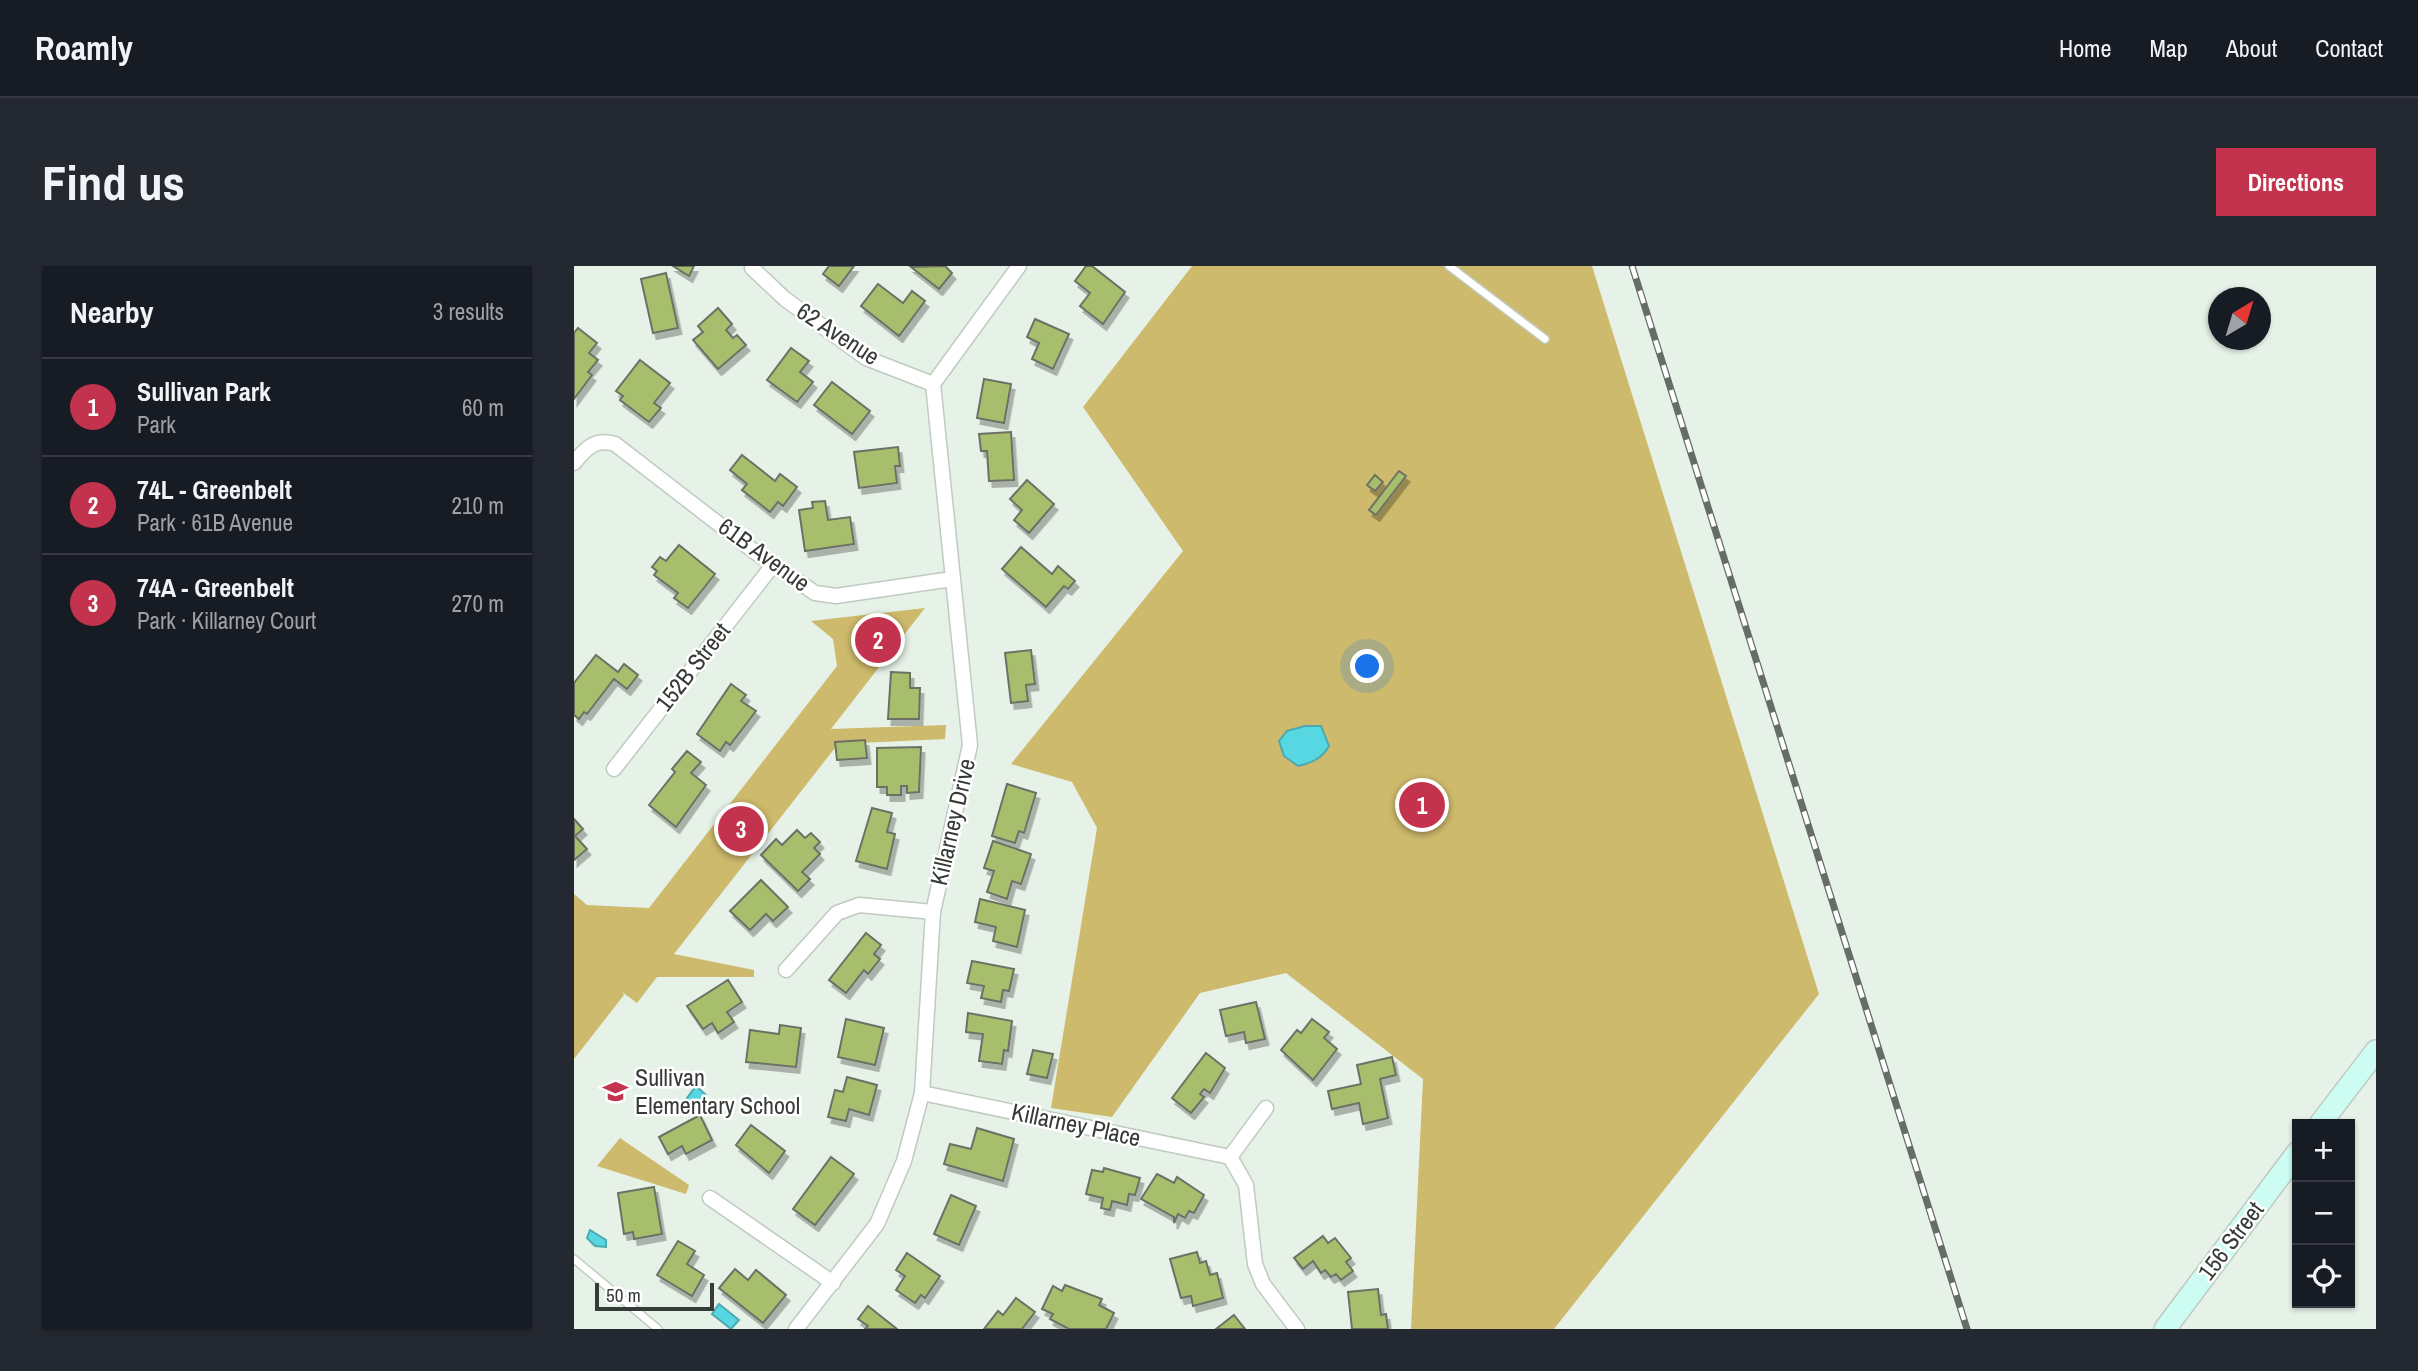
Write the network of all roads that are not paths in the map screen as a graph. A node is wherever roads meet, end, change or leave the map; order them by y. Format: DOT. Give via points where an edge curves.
graph roads {
  1 [pos="1019,266"];
  2 [pos="1449,266"];
  3 [pos="752,268"];
  4 [pos="1545,340"];
  5 [pos="933,384"];
  6 [pos="574,463"];
  7 [pos="773,565"];
  8 [pos="952,579"];
  9 [pos="614,769"];
  10 [pos="933,912"];
  11 [pos="786,970"];
  12 [pos="2376,1051"];
  13 [pos="922,1093"];
  14 [pos="1266,1108"];
  15 [pos="2324,1119"];
  16 [pos="1230,1157"];
  17 [pos="2292,1160"];
  18 [pos="710,1198"];
  19 [pos="574,1259"];
  20 [pos="834,1283"];
  21 [pos="658,1329"];
  22 [pos="796,1329"];
  23 [pos="1297,1329"];
  24 [pos="2165,1329"];
  1 -- 5 [label="street"];
  2 -- 4 [label="lane"];
  3 -- 5 [label="street, 62 Avenue" via="785,299 866,358"];
  5 -- 8 [label="street, Killarney Drive"];
  6 -- 7 [label="street, 61B Avenue" via="600,441 624,449"];
  7 -- 8 [label="street, 61B Avenue" via="806,589 826,595"];
  7 -- 9 [label="street, 152B Street"];
  8 -- 10 [label="street, Killarney Drive" via="970,746"];
  10 -- 11 [label="street" via="859,905 837,913"];
  10 -- 13 [label="street, Killarney Drive"];
  12 -- 15 [label="street"];
  13 -- 16 [label="street, Killarney Place"];
  13 -- 20 [label="street, Killarney Drive" via="904,1161 877,1224"];
  14 -- 16 [label="street"];
  16 -- 23 [label="street" via="1246,1185 1255,1264 1263,1284"];
  17 -- 24 [label="street, 156 Street"];
  18 -- 20 [label="street"];
  19 -- 21 [label="lane"];
  20 -- 22 [label="street, Killarney Drive"];
}
